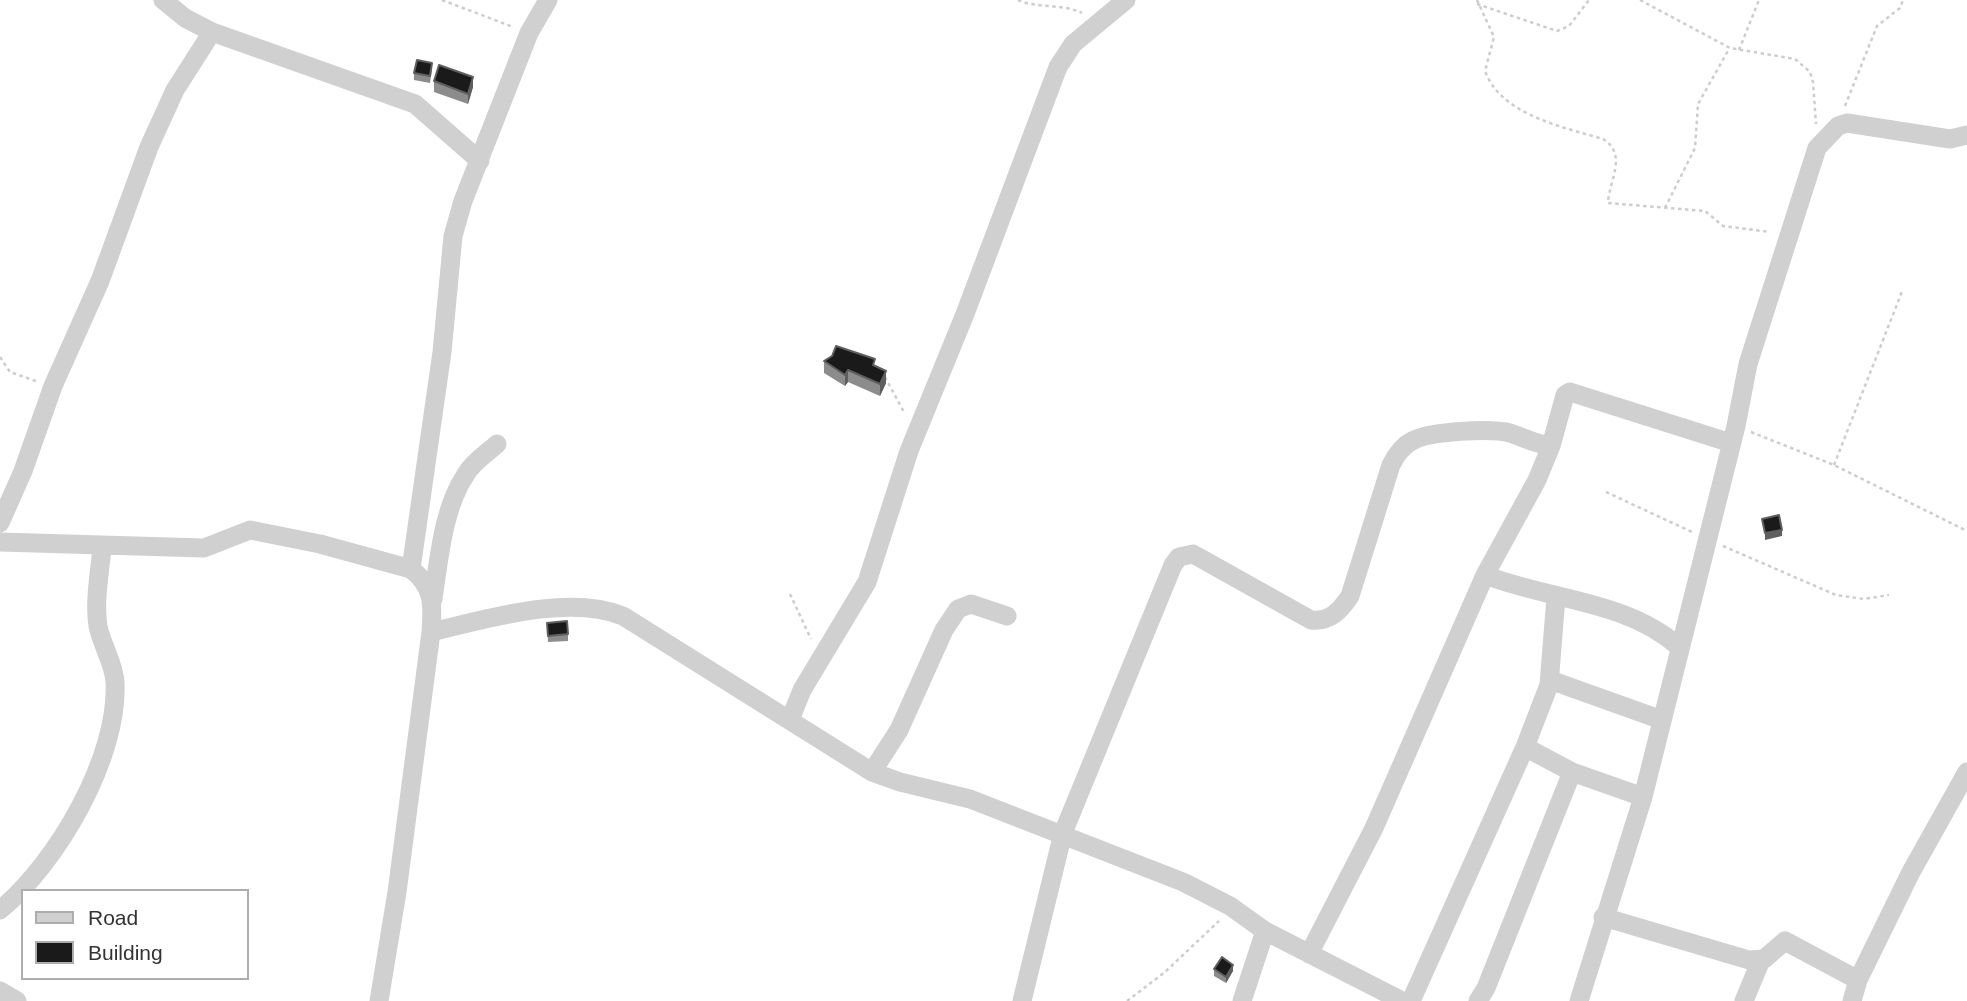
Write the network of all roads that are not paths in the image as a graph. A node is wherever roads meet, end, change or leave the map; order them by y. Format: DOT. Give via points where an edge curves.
graph roads {
  1 [pos="163,0"];
  2 [pos="548,0"];
  3 [pos="1126,0"];
  4 [pos="212,32"];
  5 [pos="1967,135"];
  6 [pos="480,161"];
  7 [pos="1733,434"];
  8 [pos="498,444"];
  9 [pos="1551,446"];
  10 [pos="0,523"];
  11 [pos="0,542"];
  12 [pos="102,547"];
  13 [pos="411,569"];
  14 [pos="1485,575"];
  15 [pos="1556,597"];
  16 [pos="433,602"];
  17 [pos="1007,616"];
  18 [pos="431,632"];
  19 [pos="1678,646"];
  20 [pos="1550,680"];
  21 [pos="790,720"];
  22 [pos="1662,720"];
  23 [pos="1525,747"];
  24 [pos="873,772"];
  25 [pos="1572,772"];
  26 [pos="1967,772"];
  27 [pos="1643,797"];
  28 [pos="1063,833"];
  29 [pos="0,910"];
  30 [pos="1603,917"];
  31 [pos="1265,931"];
  32 [pos="1309,954"];
  33 [pos="1760,961"];
  34 [pos="1858,980"];
  35 [pos="0,991"];
  36 [pos="17,1001"];
  37 [pos="379,1001"];
  38 [pos="1022,1001"];
  39 [pos="1241,1001"];
  40 [pos="1402,1001"];
  41 [pos="1411,1001"];
  42 [pos="1478,1001"];
  43 [pos="1578,1001"];
  44 [pos="1744,1001"];
  45 [pos="1852,1001"];
  1 -- 4 [label="street"];
  2 -- 6 [label="street" via="529,33"];
  3 -- 21 [label="street" via="1073,44 1058,67 915,437 867,582"];
  4 -- 6 [label="street" via="415,104"];
  4 -- 10 [label="street" via="175,90 149,147 100,281 52,386"];
  5 -- 7 [label="street" via="1950,139 1856,123 1838,126 1817,148 1748,364"];
  6 -- 13 [label="street" via="453,236 442,352"];
  7 -- 9 [label="street" via="1570,392 1564,398"];
  7 -- 19 [label="street"];
  8 -- 16 [label="street" via="466,473 458,490 444,533"];
  9 -- 14 [label="street"];
  9 -- 28 [label="street" via="1496,432 1432,435 1403,447 1391,465 1350,596 1340,611 1324,620 1311,620 1193,554 1180,557"];
  11 -- 12 [label="street"];
  12 -- 13 [label="street" via="208,548 250,530"];
  12 -- 29 [label="street" via="98,625 115,680 113,714 80,811 49,856"];
  13 -- 16 [label="street" via="426,583"];
  14 -- 15 [label="street"];
  14 -- 32 [label="street" via="1374,828"];
  15 -- 19 [label="street" via="1645,621"];
  15 -- 20 [label="street"];
  16 -- 18 [label="street"];
  17 -- 24 [label="street" via="971,604 958,609"];
  18 -- 21 [label="street" via="545,610 613,612"];
  18 -- 37 [label="street"];
  19 -- 22 [label="street"];
  20 -- 22 [label="street"];
  20 -- 23 [label="street"];
  21 -- 24 [label="street"];
  22 -- 27 [label="street"];
  23 -- 25 [label="street"];
  23 -- 41 [label="street"];
  24 -- 28 [label="street" via="970,799"];
  25 -- 27 [label="street"];
  25 -- 42 [label="street"];
  26 -- 34 [label="street"];
  27 -- 30 [label="street"];
  28 -- 31 [label="street" via="1182,882 1230,906"];
  28 -- 38 [label="street"];
  30 -- 33 [label="street"];
  30 -- 43 [label="street"];
  31 -- 32 [label="street"];
  31 -- 39 [label="street"];
  32 -- 40 [label="street"];
  33 -- 34 [label="street" via="1785,941"];
  33 -- 44 [label="street"];
  34 -- 45 [label="street"];
  35 -- 36 [label="street"];
}
